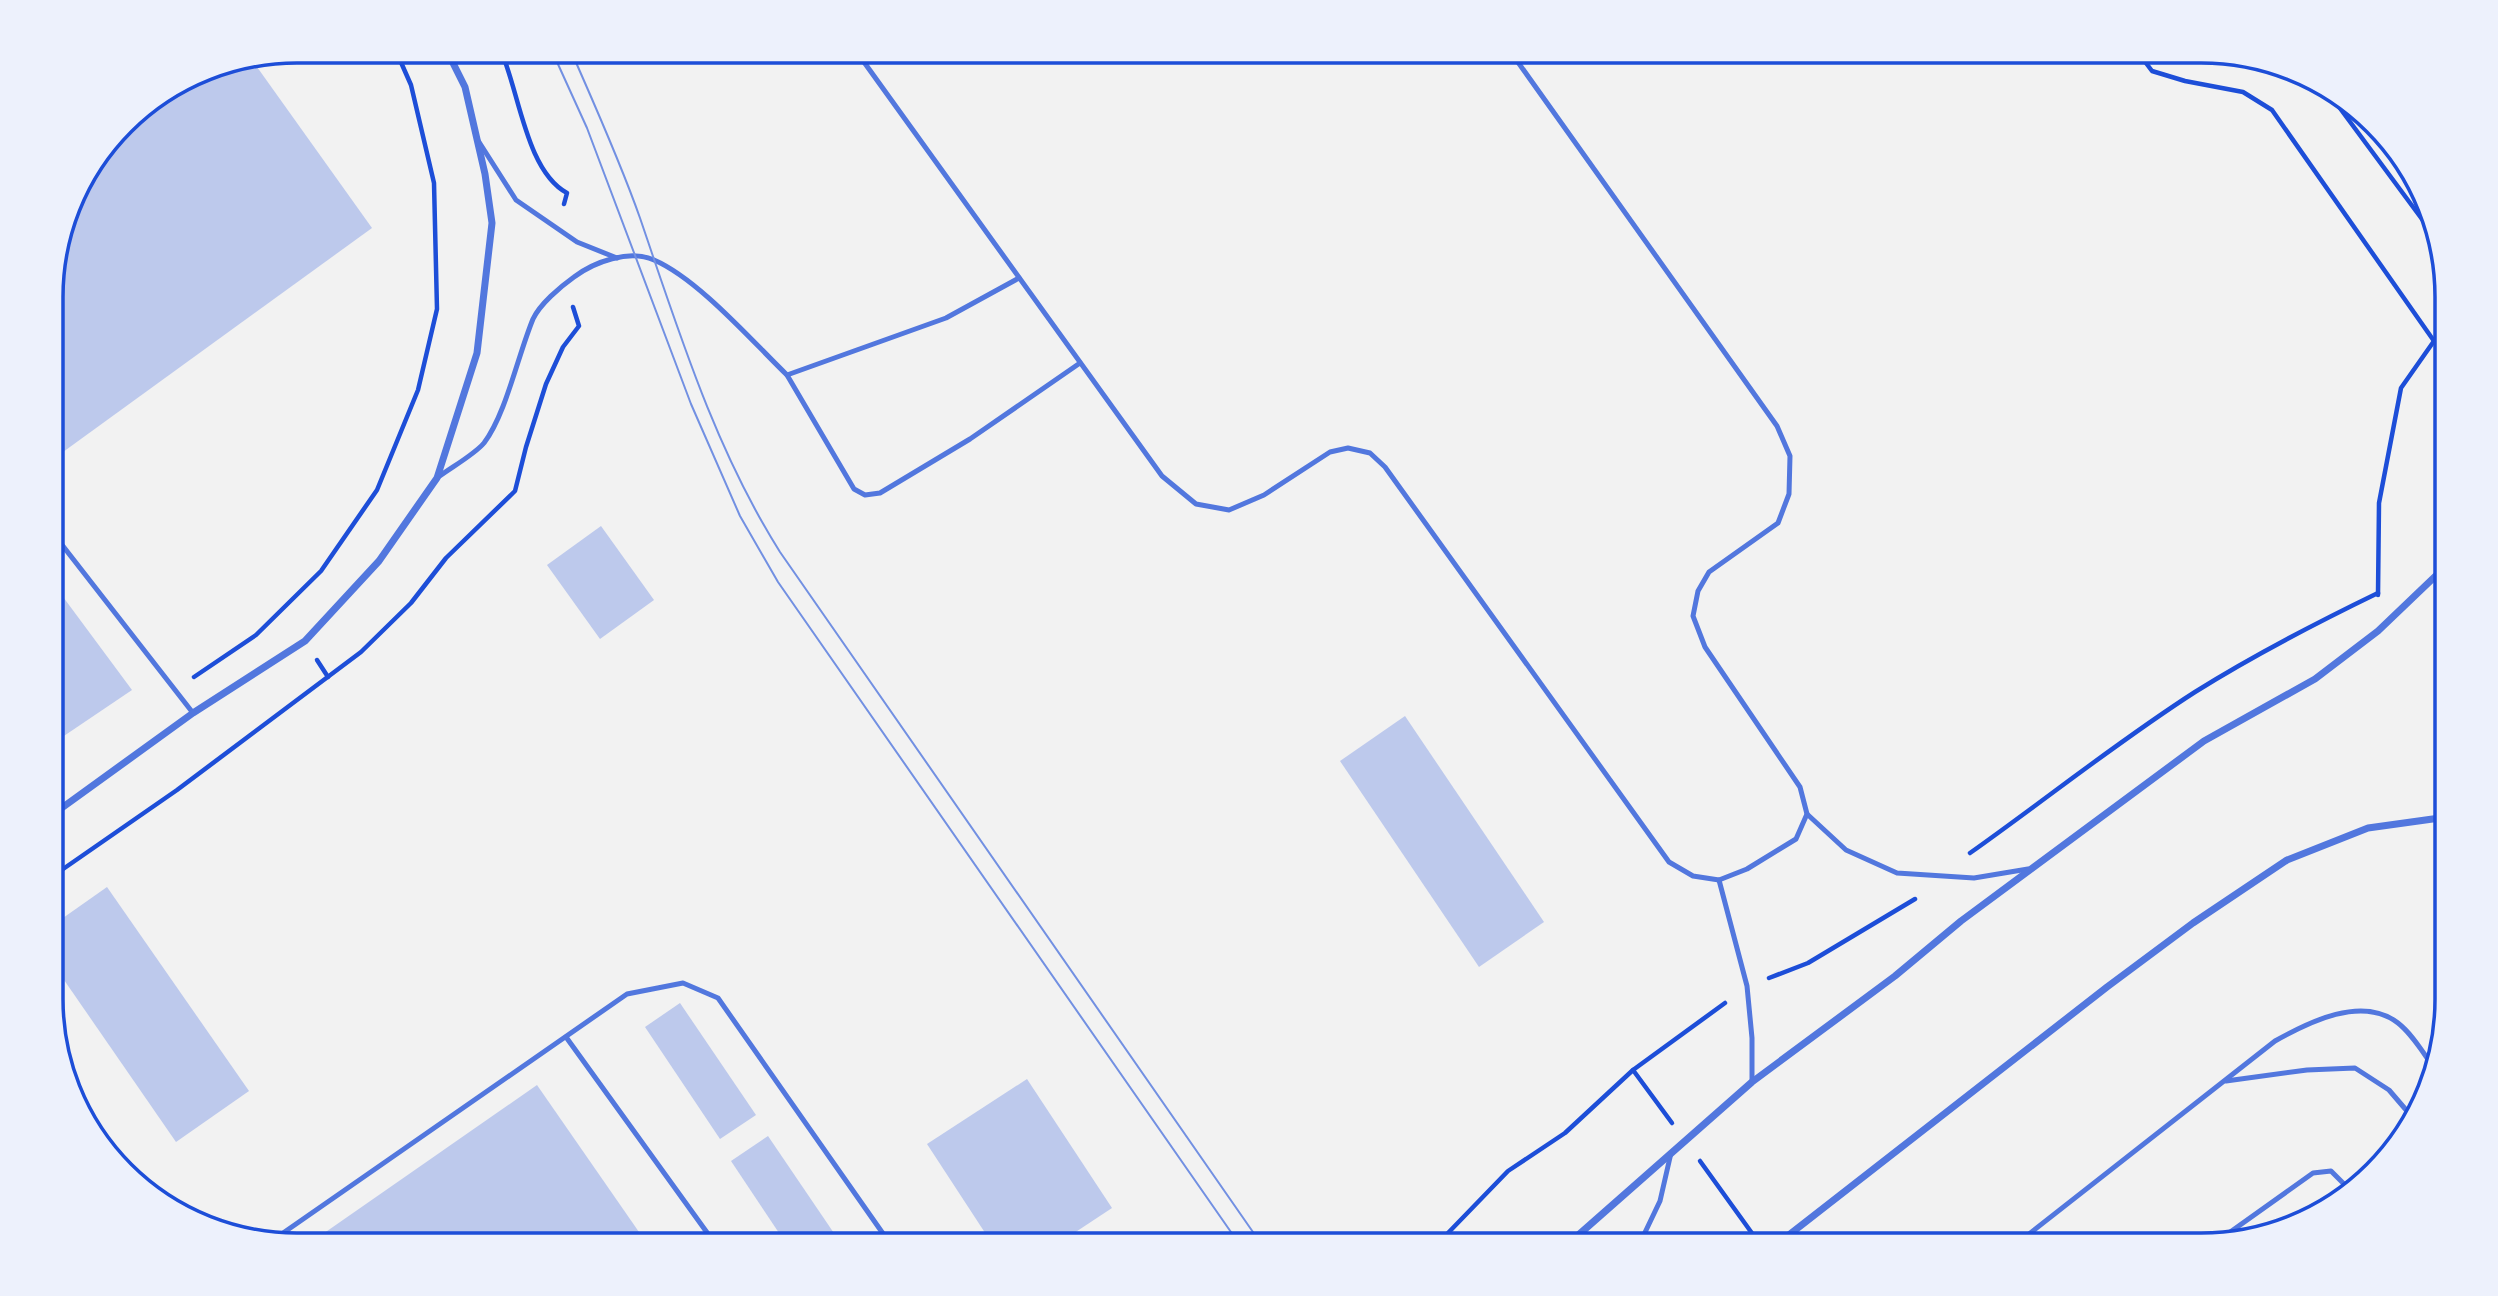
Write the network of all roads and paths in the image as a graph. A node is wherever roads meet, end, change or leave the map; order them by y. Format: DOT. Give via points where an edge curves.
graph roads {
  1 [pos="1519,63"];
  2 [pos="2146,63"];
  3 [pos="402,64"];
  4 [pos="453,64"];
  5 [pos="865,64"];
  6 [pos="2342,110"];
  7 [pos="477,139"];
  8 [pos="2421,218"];
  9 [pos="617,258"];
  10 [pos="1019,278"];
  11 [pos="2434,341"];
  12 [pos="1080,363"];
  13 [pos="787,375"];
  14 [pos="437,478"];
  15 [pos="64,547"];
  16 [pos="2435,577"];
  17 [pos="2378,593"];
  18 [pos="2378,631"];
  19 [pos="175,691"];
  20 [pos="193,713"];
  21 [pos="63,807"];
  22 [pos="1807,814"];
  23 [pos="2435,819"];
  24 [pos="2031,869"];
  25 [pos="1938,876"];
  26 [pos="1719,880"];
  27 [pos="1747,986"];
  28 [pos="566,1037"];
  29 [pos="2427,1058"];
  30 [pos="2224,1081"];
  31 [pos="1752,1082"];
  32 [pos="2406,1110"];
  33 [pos="1671,1153"];
  34 [pos="2344,1184"];
  35 [pos="2232,1230"];
  36 [pos="284,1232"];
  37 [pos="1449,1232"];
  38 [pos="1581,1232"];
  39 [pos="1645,1232"];
  40 [pos="1792,1232"];
  41 [pos="2031,1232"];
  42 [pos="707,1233"];
  43 [pos="882,1233"];
  1 -- 22 [label="lane" via="1777,426 1790,456 1789,494 1778,523 1709,572 1698,591 1693,616 1705,647 1800,787"];
  2 -- 11 [label="path" via="2152,71 2185,81 2243,92 2272,110"];
  3 -- 19 [label="path" via="435,183 437,309 418,390 377,491 321,571 256,635"];
  4 -- 7 [label="street" via="465,87"];
  5 -- 10 [label="lane"];
  6 -- 8 [label="path"];
  7 -- 9 [label="lane" via="516,200 577,242"];
  7 -- 14 [label="street" via="492,223 477,353"];
  9 -- 13 [label="lane" via="653,259 687,280"];
  9 -- 14 [label="lane" via="587,267 535,315 500,413 483,444"];
  10 -- 12 [label="lane"];
  10 -- 13 [label="lane" via="946,318"];
  11 -- 17 [label="path" via="2401,388 2379,503"];
  12 -- 13 [label="lane" via="970,439 880,493 865,495 854,489"];
  12 -- 26 [label="lane" via="1162,476 1196,504 1229,510 1264,495 1330,452 1348,448 1370,453 1385,467 1669,862 1693,876"];
  14 -- 20 [label="street" via="379,561 305,641"];
  15 -- 19 [label="lane"];
  16 -- 18 [label="street"];
  17 -- 18 [label="path"];
  17 -- 25 [label="path" via="2196,692 2095,759"];
  18 -- 24 [label="street" via="2315,680 2204,741"];
  19 -- 20 [label="lane"];
  20 -- 21 [label="street"];
  22 -- 25 [label="lane" via="1846,850 1897,873"];
  22 -- 26 [label="lane" via="1796,839"];
  23 -- 40 [label="street" via="2368,828 2287,860 2150,955"];
  24 -- 25 [label="lane" via="1974,878"];
  24 -- 31 [label="street"];
  25 -- 27 [label="path" via="1915,900 1867,930 1808,963"];
  26 -- 27 [label="lane"];
  27 -- 31 [label="lane"];
  27 -- 37 [label="path" via="1633,1070 1565,1133 1508,1171"];
  28 -- 36 [label="lane"];
  28 -- 42 [label="lane"];
  28 -- 43 [label="lane" via="627,994 683,982 718,998"];
  29 -- 30 [label="lane" via="2396,1022 2360,1011 2303,1025"];
  30 -- 32 [label="lane" via="2355,1068 2389,1090"];
  30 -- 41 [label="lane"];
  31 -- 33 [label="street"];
  33 -- 38 [label="street"];
  33 -- 39 [label="lane" via="1660,1201"];
  34 -- 35 [label="lane" via="2331,1171 2313,1173"];
}
